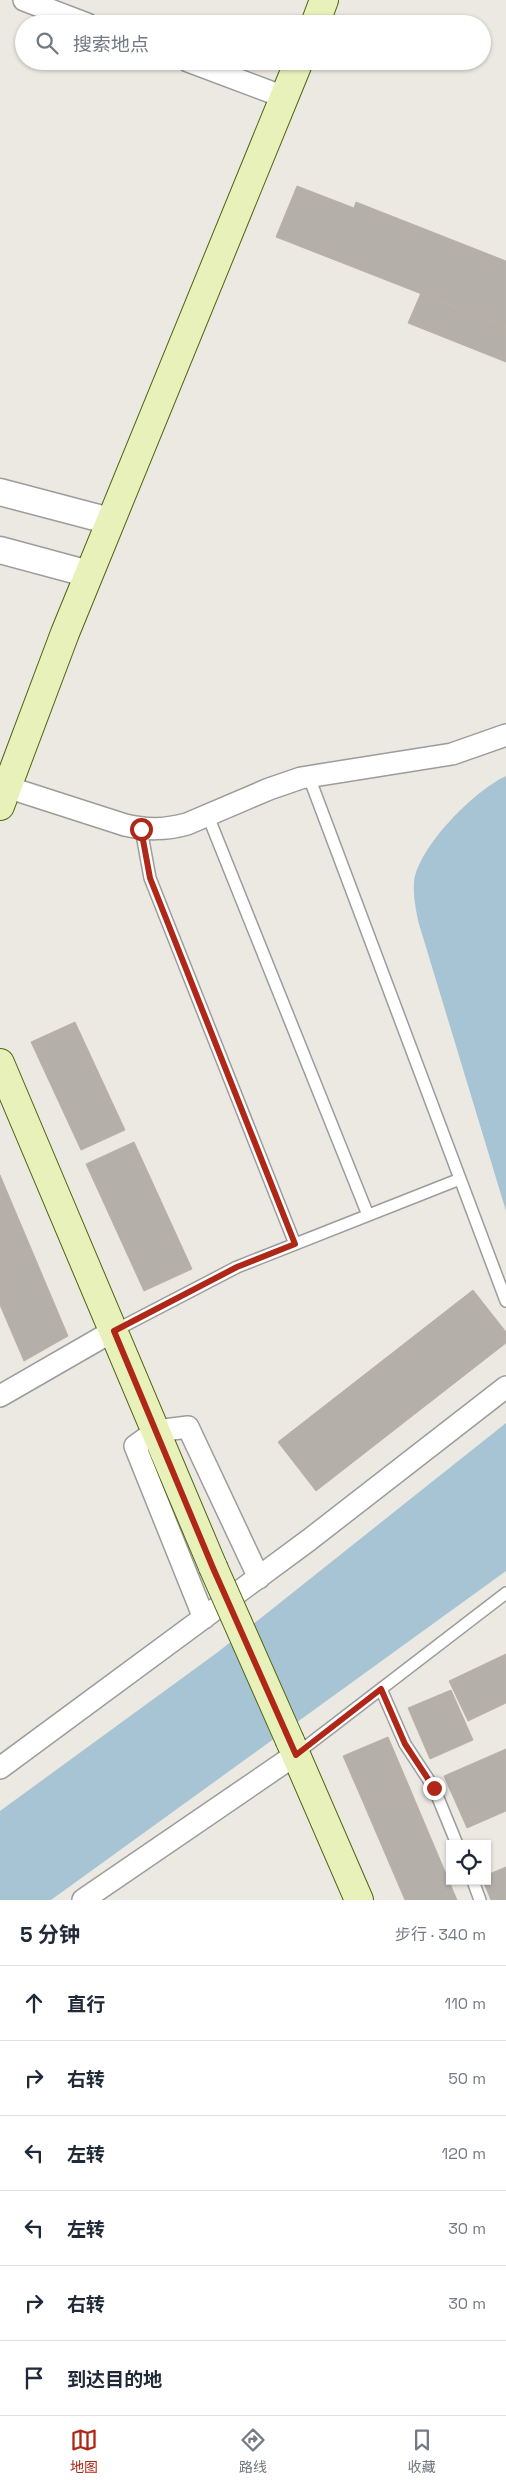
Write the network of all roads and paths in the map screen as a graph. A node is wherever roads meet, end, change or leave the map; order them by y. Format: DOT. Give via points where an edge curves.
graph roads {
  1 [pos="24,0"];
  2 [pos="324,0"];
  3 [pos="63,15"];
  4 [pos="318,15"];
  5 [pos="212,70"];
  6 [pos="295,70"];
  7 [pos="284,97"];
  8 [pos="0,492"];
  9 [pos="110,521"];
  10 [pos="0,550"];
  11 [pos="89,574"];
  12 [pos="506,735"];
  13 [pos="309,777"];
  14 [pos="4,796"];
  15 [pos="208,816"];
  16 [pos="141,829"];
  17 [pos="0,1063"];
  18 [pos="460,1179"];
  19 [pos="368,1215"];
  20 [pos="295,1244"];
  21 [pos="506,1301"];
  22 [pos="114,1331"];
  23 [pos="506,1387"];
  24 [pos="0,1396"];
  25 [pos="156,1430"];
  26 [pos="259,1578"];
  27 [pos="506,1593"];
  28 [pos="204,1618"];
  29 [pos="381,1689"];
  30 [pos="292,1748"];
  31 [pos="0,1768"];
  32 [pos="455,1840"];
  33 [pos="474,1885"];
  34 [pos="83,1900"];
  35 [pos="359,1900"];
  36 [pos="480,1900"];
  1 -- 3 [label="street"];
  2 -- 4 [label="main road"];
  5 -- 7 [label="street"];
  6 -- 7 [label="main road"];
  7 -- 9 [label="main road"];
  8 -- 9 [label="street"];
  9 -- 11 [label="main road"];
  10 -- 11 [label="street"];
  11 -- 14 [label="main road"];
  12 -- 13 [label="street" via="452,754"];
  13 -- 15 [label="street" via="269,789"];
  13 -- 18 [label="lane"];
  14 -- 16 [label="street"];
  15 -- 16 [label="street" via="172,828"];
  15 -- 19 [label="lane"];
  16 -- 20 [label="lane" via="150,878"];
  17 -- 22 [label="main road"];
  18 -- 19 [label="lane"];
  18 -- 21 [label="lane"];
  19 -- 20 [label="lane"];
  20 -- 22 [label="lane" via="237,1267"];
  22 -- 24 [label="street"];
  22 -- 25 [label="main road"];
  23 -- 26 [label="street"];
  25 -- 26 [label="street" via="188,1427"];
  25 -- 28 [label="street" via="135,1446"];
  25 -- 30 [label="main road, bridge"];
  26 -- 28 [label="street"];
  27 -- 29 [label="lane"];
  28 -- 31 [label="street"];
  29 -- 30 [label="lane"];
  29 -- 32 [label="lane" via="405,1744 434,1788"];
  30 -- 34 [label="street"];
  30 -- 35 [label="main road"];
  33 -- 36 [label="lane"];
}
